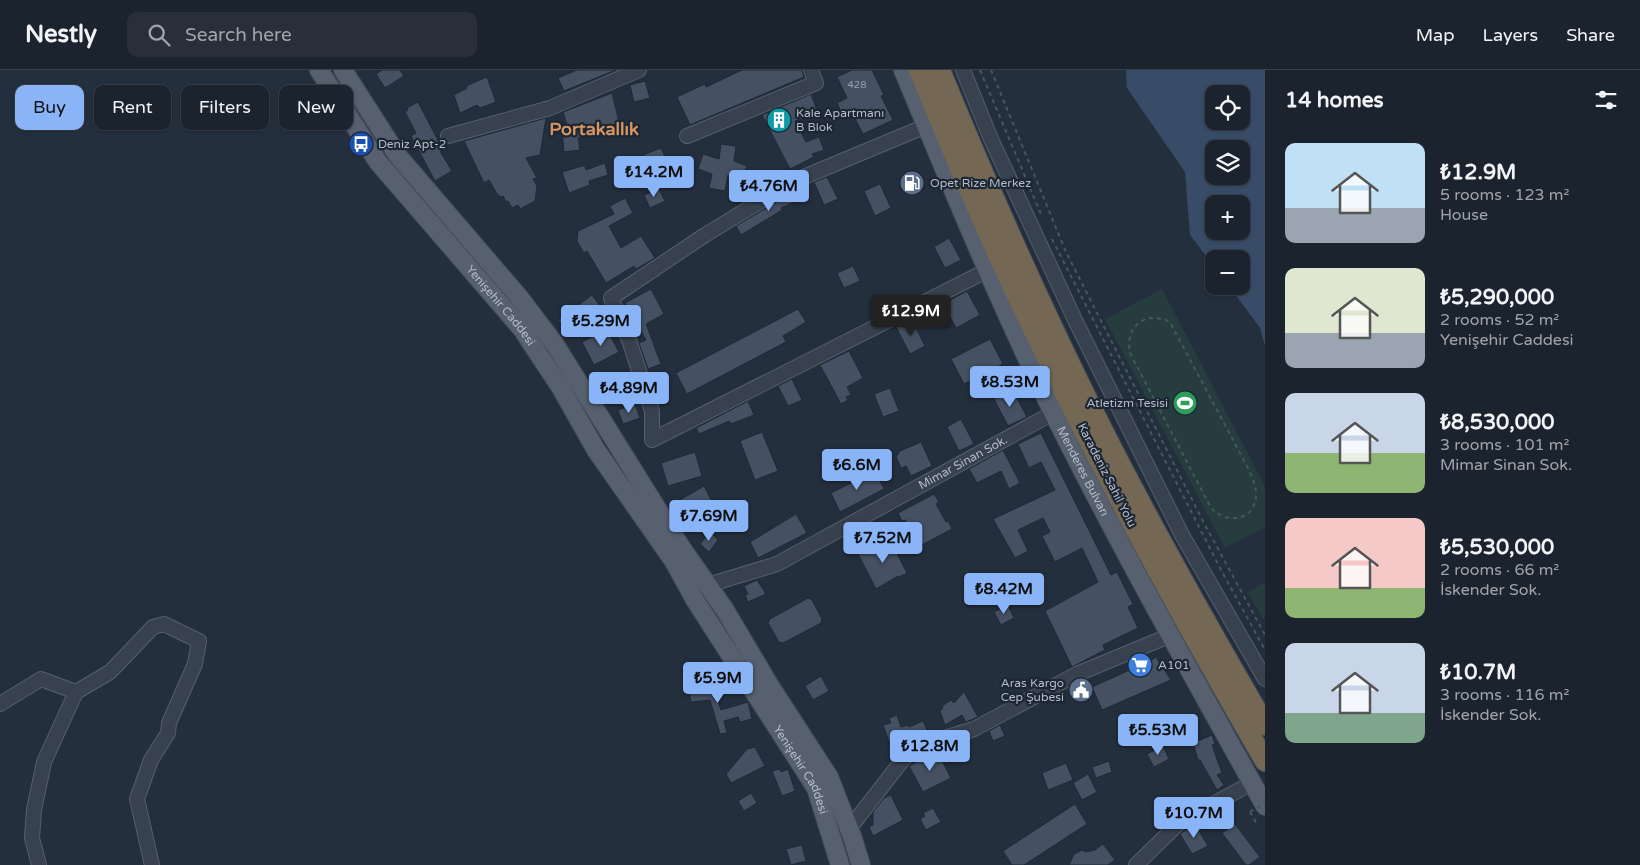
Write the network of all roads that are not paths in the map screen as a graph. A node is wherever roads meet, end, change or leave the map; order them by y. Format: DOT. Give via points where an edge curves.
graph roads {
  1 [pos="320,70"];
  2 [pos="343,70"];
  3 [pos="639,70"];
  4 [pos="811,70"];
  5 [pos="903,70"];
  6 [pos="919,70"];
  7 [pos="940,70"];
  8 [pos="963,70"];
  9 [pos="926,126"];
  10 [pos="448,136"];
  11 [pos="687,136"];
  12 [pos="986,271"];
  13 [pos="1054,412"];
  14 [pos="708,585"];
  15 [pos="1171,635"];
  16 [pos="1265,679"];
  17 [pos="76,692"];
  18 [pos="0,704"];
  19 [pos="1265,725"];
  20 [pos="1265,761"];
  21 [pos="1252,783"];
  22 [pos="1260,807"];
  23 [pos="849,829"];
  24 [pos="39,865"];
  25 [pos="152,865"];
  26 [pos="840,865"];
  27 [pos="861,865"];
  28 [pos="1136,865"];
  1 -- 26 [label="main road, Yenişehir Caddesi" via="378,162 522,329 596,450 673,560 695,600 816,788"];
  2 -- 14 [label="main road, Yenişehir Caddesi" via="398,156 519,297 554,344"];
  3 -- 10 [label="street" via="550,108"];
  4 -- 11 [label="street" via="816,83"];
  5 -- 9 [label="main road, Menderes Bulvarı"];
  6 -- 20 [label="highway, Karadeniz Sahil Yolu" via="1004,269 1046,356 1191,634"];
  7 -- 19 [label="highway, Karadeniz Sahil Yolu" via="1064,352 1139,500"];
  8 -- 16 [label="street" via="991,139 1075,320 1177,527"];
  9 -- 12 [label="main road, Menderes Bulvarı"];
  9 -- 12 [label="street" via="794,181 610,298 629,340 652,411 652,440"];
  12 -- 13 [label="main road, Menderes Bulvarı"];
  13 -- 14 [label="street, Mimar Sinan Sok." via="777,564"];
  13 -- 15 [label="main road, Menderes Bulvarı"];
  14 -- 23 [label="main road, Yenişehir Caddesi" via="829,777"];
  15 -- 21 [label="main road, Menderes Bulvarı"];
  15 -- 23 [label="street" via="1076,674 974,729 941,739 905,757"];
  17 -- 18 [label="street" via="41,679"];
  17 -- 24 [label="street" via="44,762 32,838"];
  17 -- 25 [label="street" via="110,672 153,627 164,624 199,641 195,664 169,723 168,733 151,760 137,799"];
  21 -- 22 [label="main road, Menderes Bulvarı"];
  21 -- 28 [label="street" via="1180,822"];
  23 -- 27 [label="main road, Yenişehir Caddesi"];
}
